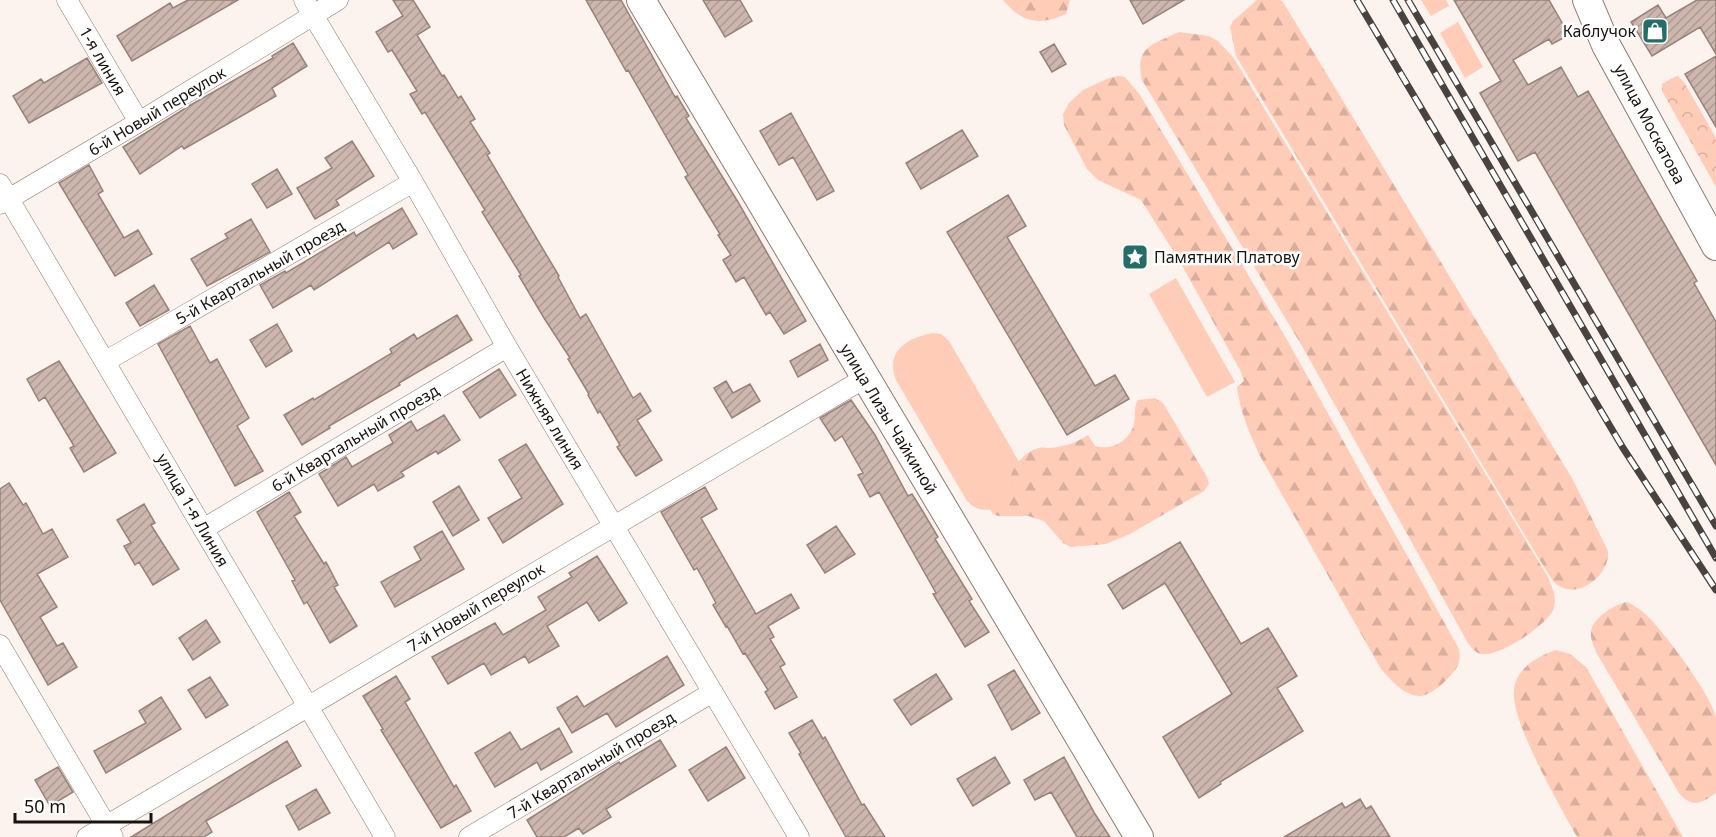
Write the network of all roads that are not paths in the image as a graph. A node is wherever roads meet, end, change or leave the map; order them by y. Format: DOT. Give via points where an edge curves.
graph roads {
  1 [pos="68,0"];
  2 [pos="338,0"];
  3 [pos="641,0"];
  4 [pos="1587,0"];
  5 [pos="1601,0"];
  6 [pos="308,8"];
  7 [pos="1606,45"];
  8 [pos="139,122"];
  9 [pos="413,182"];
  10 [pos="3,196"];
  11 [pos="1716,246"];
  12 [pos="507,347"];
  13 [pos="106,362"];
  14 [pos="865,378"];
  15 [pos="613,526"];
  16 [pos="203,529"];
  17 [pos="0,645"];
  18 [pos="713,692"];
  19 [pos="308,706"];
  20 [pos="110,831"];
  21 [pos="87,837"];
  22 [pos="385,837"];
  23 [pos="470,837"];
  24 [pos="799,837"];
  25 [pos="1139,837"];
  1 -- 8 [label="street, 1-я линия"];
  2 -- 6 [label="street, 6-й Новый переулок"];
  3 -- 14 [label="main road, улица Лизы Чайкиной"];
  4 -- 7 [label="main road, улица Москатова"];
  5 -- 7 [label="main road"];
  6 -- 8 [label="street, 6-й Новый переулок"];
  6 -- 9 [label="street, Нижняя линия"];
  7 -- 11 [label="main road, улица Москатова"];
  8 -- 10 [label="street, 6-й Новый переулок"];
  9 -- 12 [label="street, Нижняя линия"];
  9 -- 13 [label="street, 5-й Квартальный проезд"];
  10 -- 13 [label="street, улица 1-я Линия"];
  12 -- 15 [label="street, Нижняя линия"];
  12 -- 16 [label="street, 6-й Квартальный проезд"];
  13 -- 16 [label="street, улица 1-я Линия"];
  14 -- 15 [label="street, 7-й Новый переулок"];
  14 -- 25 [label="main road, улица Лизы Чайкиной"];
  15 -- 18 [label="street, Нижняя линия"];
  15 -- 19 [label="street, 7-й Новый переулок"];
  16 -- 19 [label="street, улица 1-я Линия"];
  17 -- 20 [label="street"];
  18 -- 23 [label="street, 7-й Квартальный проезд"];
  18 -- 24 [label="street, Нижняя линия"];
  19 -- 20 [label="street, 7-й Новый переулок"];
  19 -- 22 [label="street, улица 1-я Линия"];
  20 -- 21 [label="street, 7-й Новый переулок"];
}
